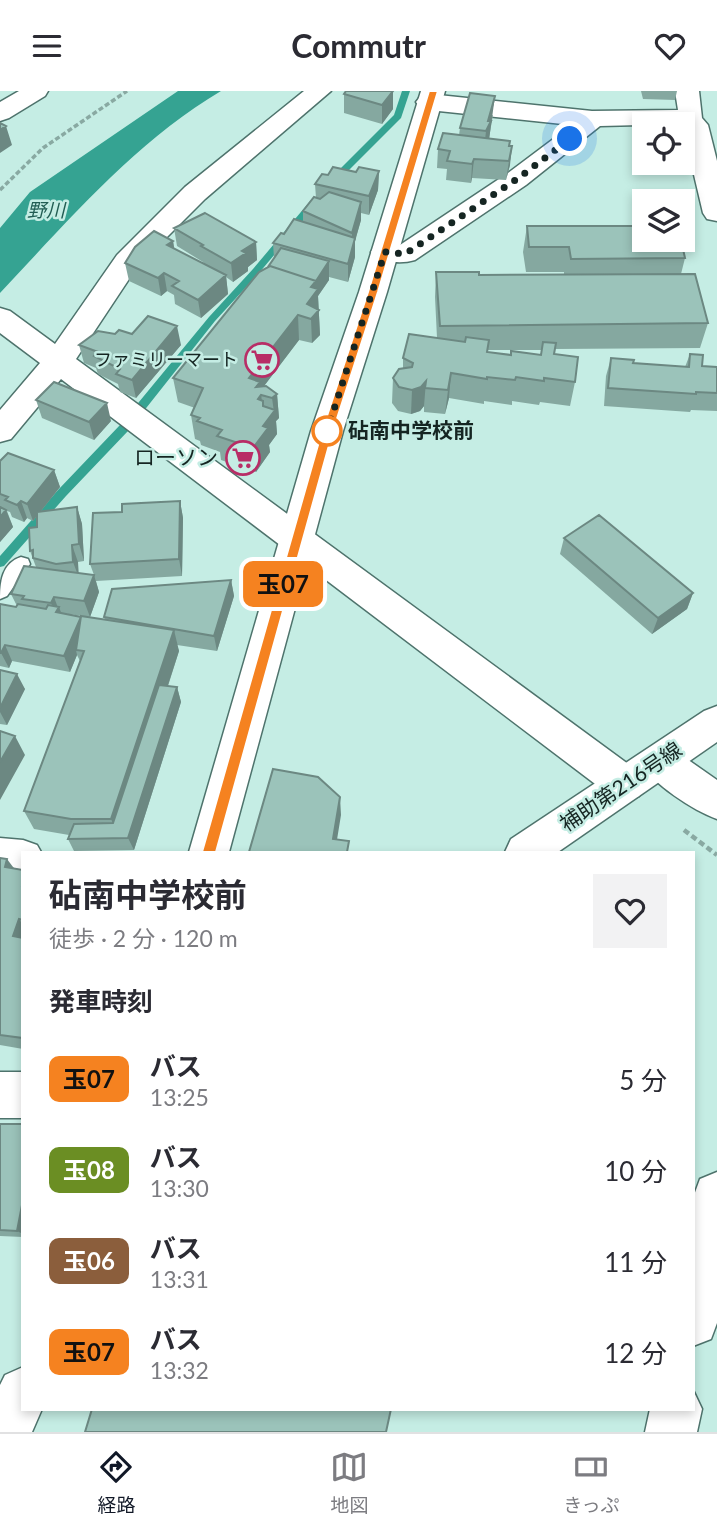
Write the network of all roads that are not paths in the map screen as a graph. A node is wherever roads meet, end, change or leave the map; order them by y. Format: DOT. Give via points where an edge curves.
graph roads {
  1 [pos="8,91"];
  2 [pos="36,91"];
  3 [pos="318,91"];
  4 [pos="687,91"];
  5 [pos="429,95"];
  6 [pos="0,112"];
  7 [pos="691,112"];
  8 [pos="632,118"];
  9 [pos="592,119"];
  10 [pos="695,125"];
  11 [pos="717,213"];
  12 [pos="385,252"];
  13 [pos="0,318"];
  14 [pos="59,361"];
  15 [pos="0,431"];
  16 [pos="296,538"];
  17 [pos="21,564"];
  18 [pos="0,591"];
  19 [pos="717,722"];
  20 [pos="660,762"];
  21 [pos="625,784"];
  22 [pos="717,802"];
  23 [pos="209,851"];
  24 [pos="526,851"];
  25 [pos="0,856"];
  26 [pos="21,858"];
  27 [pos="0,1095"];
  28 [pos="21,1095"];
  29 [pos="717,1196"];
  30 [pos="695,1311"];
  31 [pos="21,1397"];
  32 [pos="676,1411"];
  33 [pos="5,1432"];
  34 [pos="671,1432"];
  1 -- 6 [label="street"];
  2 -- 6 [label="street"];
  3 -- 14 [label="street" via="195,194 127,261"];
  4 -- 7 [label="street"];
  5 -- 9 [label="street"];
  5 -- 12 [label="street"];
  8 -- 9 [label="street"];
  9 -- 12 [label="street" via="517,179 405,254"];
  10 -- 11 [label="street"];
  12 -- 16 [label="street"];
  13 -- 14 [label="street"];
  14 -- 15 [label="street"];
  14 -- 16 [label="street"];
  16 -- 21 [label="street"];
  16 -- 23 [label="street"];
  17 -- 18 [label="lane"];
  19 -- 20 [label="street, 補助第216号線"];
  20 -- 21 [label="street, 補助第216号線"];
  20 -- 22 [label="street"];
  21 -- 24 [label="street, 補助第216号線"];
  25 -- 26 [label="street"];
  27 -- 28 [label="street"];
  29 -- 30 [label="street"];
  31 -- 33 [label="street"];
  32 -- 34 [label="street"];
}
